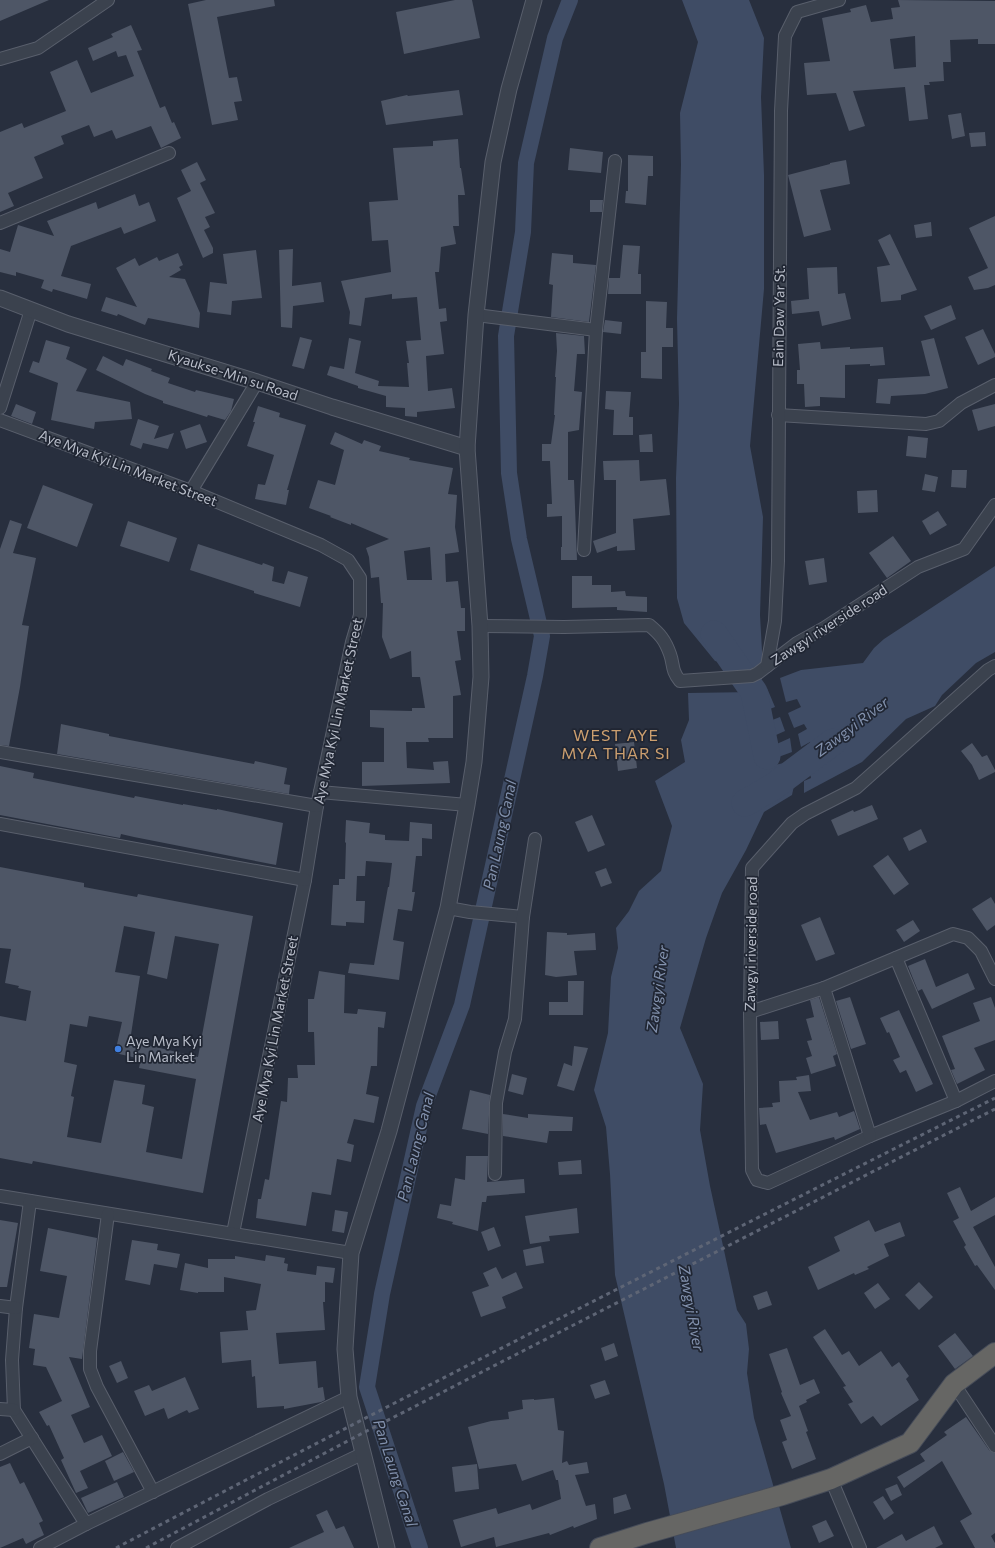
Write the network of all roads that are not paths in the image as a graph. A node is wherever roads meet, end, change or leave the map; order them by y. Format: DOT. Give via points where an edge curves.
graph roads {
  1 [pos="108,0"];
  2 [pos="534,0"];
  3 [pos="840,0"];
  4 [pos="0,58"];
  5 [pos="169,153"];
  6 [pos="614,161"];
  7 [pos="0,222"];
  8 [pos="0,298"];
  9 [pos="31,310"];
  10 [pos="476,315"];
  11 [pos="596,330"];
  12 [pos="257,382"];
  13 [pos="995,385"];
  14 [pos="0,408"];
  15 [pos="778,415"];
  16 [pos="0,420"];
  17 [pos="467,448"];
  18 [pos="191,491"];
  19 [pos="995,505"];
  20 [pos="584,550"];
  21 [pos="480,626"];
  22 [pos="767,666"];
  23 [pos="995,666"];
  24 [pos="0,752"];
  25 [pos="320,792"];
  26 [pos="467,805"];
  27 [pos="317,806"];
  28 [pos="0,824"];
  29 [pos="535,839"];
  30 [pos="305,880"];
  31 [pos="448,908"];
  32 [pos="523,917"];
  33 [pos="896,958"];
  34 [pos="995,979"];
  35 [pos="824,988"];
  36 [pos="750,1012"];
  37 [pos="995,1081"];
  38 [pos="956,1101"];
  39 [pos="870,1136"];
  40 [pos="495,1174"];
  41 [pos="0,1196"];
  42 [pos="30,1201"];
  43 [pos="108,1214"];
  44 [pos="233,1233"];
  45 [pos="351,1253"];
  46 [pos="0,1306"];
  47 [pos="16,1308"];
  48 [pos="995,1353"];
  49 [pos="954,1384"];
  50 [pos="349,1397"];
  51 [pos="0,1409"];
  52 [pos="14,1410"];
  53 [pos="32,1438"];
  54 [pos="995,1446"];
  55 [pos="0,1454"];
  56 [pos="364,1454"];
  57 [pos="831,1479"];
  58 [pos="153,1492"];
  59 [pos="86,1524"];
  60 [pos="40,1548"];
  61 [pos="177,1548"];
  62 [pos="387,1548"];
  63 [pos="600,1548"];
  64 [pos="860,1548"];
  1 -- 4 [label="street" via="38,48"];
  2 -- 10 [label="street" via="509,89 493,162"];
  3 -- 15 [label="street, Eain Daw Yar St." via="797,12 785,36 781,111"];
  5 -- 7 [label="street"];
  6 -- 11 [label="street"];
  8 -- 9 [label="street, Kyaukse-Min su Road"];
  9 -- 12 [label="street, Kyaukse-Min su Road" via="68,324"];
  9 -- 14 [label="street"];
  10 -- 11 [label="street"];
  10 -- 17 [label="street"];
  11 -- 20 [label="street"];
  12 -- 17 [label="street, Kyaukse-Min su Road"];
  12 -- 18 [label="street"];
  13 -- 15 [label="street" via="961,403 940,421 926,424"];
  15 -- 22 [label="street, Eain Daw Yar St." via="778,561 775,621"];
  16 -- 18 [label="street, Aye Mya Kyi Lin Market Street"];
  17 -- 21 [label="street"];
  18 -- 25 [label="street, Aye Mya Kyi Lin Market Street" via="321,545 348,560 360,578 360,614"];
  19 -- 22 [label="street, Zawgyi riverside road" via="964,549 918,567 797,643"];
  21 -- 22 [label="street, Zawgyi riverside road" via="649,625 662,636 670,654 674,674 680,681 752,676"];
  21 -- 26 [label="street" via="481,677 474,762"];
  23 -- 36 [label="street, Zawgyi riverside road" via="856,788 792,823 752,868"];
  24 -- 27 [label="street"];
  25 -- 26 [label="street"];
  25 -- 27 [label="street, Aye Mya Kyi Lin Market Street"];
  26 -- 31 [label="street"];
  27 -- 30 [label="street, Aye Mya Kyi Lin Market Street"];
  28 -- 30 [label="street"];
  29 -- 32 [label="street"];
  30 -- 44 [label="street, Aye Mya Kyi Lin Market Street"];
  31 -- 32 [label="street"];
  31 -- 45 [label="street" via="389,1131"];
  32 -- 40 [label="street" via="515,1019 505,1052 496,1103"];
  33 -- 34 [label="street" via="953,934 968,938 980,951"];
  33 -- 35 [label="street"];
  33 -- 38 [label="street"];
  35 -- 36 [label="street"];
  35 -- 39 [label="street"];
  36 -- 39 [label="street, Zawgyi riverside road" via="752,1170 757,1180 768,1183"];
  37 -- 38 [label="street"];
  38 -- 39 [label="street"];
  41 -- 42 [label="street"];
  42 -- 43 [label="street"];
  42 -- 47 [label="street"];
  43 -- 44 [label="street"];
  43 -- 58 [label="street" via="90,1351 90,1369"];
  44 -- 45 [label="street"];
  45 -- 50 [label="street" via="345,1349"];
  46 -- 47 [label="street"];
  47 -- 52 [label="street" via="12,1360"];
  48 -- 49 [label="highway"];
  49 -- 54 [label="street"];
  49 -- 57 [label="highway" via="910,1443"];
  50 -- 56 [label="street"];
  50 -- 58 [label="street"];
  51 -- 52 [label="street"];
  52 -- 53 [label="street"];
  53 -- 55 [label="street"];
  53 -- 59 [label="street"];
  56 -- 61 [label="street" via="268,1500"];
  56 -- 62 [label="street"];
  57 -- 63 [label="highway"];
  57 -- 64 [label="street"];
  58 -- 59 [label="street"];
  59 -- 60 [label="street"];
}
